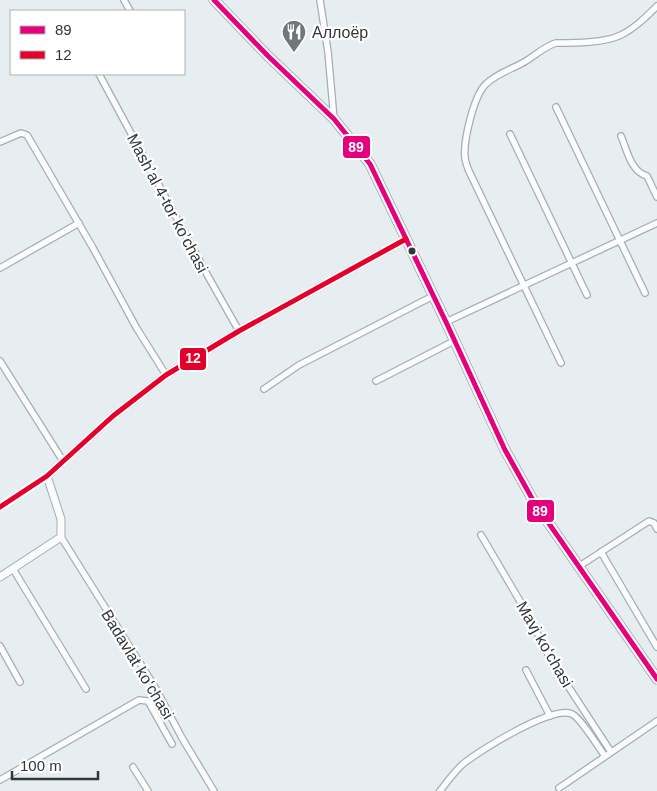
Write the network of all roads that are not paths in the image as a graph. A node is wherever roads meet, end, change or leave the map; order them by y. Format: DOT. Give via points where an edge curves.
graph roads {
  1 [pos="214,0"];
  2 [pos="320,0"];
  3 [pos="657,6"];
  4 [pos="100,75"];
  5 [pos="556,107"];
  6 [pos="334,120"];
  7 [pos="510,134"];
  8 [pos="621,136"];
  9 [pos="0,142"];
  10 [pos="657,197"];
  11 [pos="79,223"];
  12 [pos="657,223"];
  13 [pos="406,238"];
  14 [pos="620,240"];
  15 [pos="571,263"];
  16 [pos="0,268"];
  17 [pos="524,286"];
  18 [pos="646,293"];
  19 [pos="433,296"];
  20 [pos="587,296"];
  21 [pos="446,322"];
  22 [pos="239,331"];
  23 [pos="454,341"];
  24 [pos="0,361"];
  25 [pos="562,363"];
  26 [pos="166,375"];
  27 [pos="376,381"];
  28 [pos="264,389"];
  29 [pos="63,461"];
  30 [pos="47,476"];
  31 [pos="0,507"];
  32 [pos="657,529"];
  33 [pos="480,535"];
  34 [pos="61,537"];
  35 [pos="601,552"];
  36 [pos="578,567"];
  37 [pos="13,569"];
  38 [pos="0,577"];
  39 [pos="0,646"];
  40 [pos="657,647"];
  41 [pos="526,670"];
  42 [pos="657,678"];
  43 [pos="20,682"];
  44 [pos="86,689"];
  45 [pos="550,716"];
  46 [pos="657,721"];
  47 [pos="172,744"];
  48 [pos="611,752"];
  49 [pos="605,756"];
  50 [pos="134,767"];
  51 [pos="0,780"];
  52 [pos="559,788"];
  53 [pos="148,791"];
  54 [pos="214,791"];
  55 [pos="440,791"];
  1 -- 6 [label="main road"];
  2 -- 6 [label="street"];
  3 -- 17 [label="street" via="620,35 603,40 549,45 491,79 479,93 467,132 464,157"];
  4 -- 22 [label="street, Mashʼal 4-tor koʼchasi"];
  5 -- 14 [label="street"];
  6 -- 13 [label="main road" via="370,164"];
  7 -- 15 [label="street"];
  8 -- 10 [label="street" via="635,169 647,176"];
  9 -- 11 [label="street" via="21,133 27,135"];
  11 -- 16 [label="street"];
  11 -- 26 [label="street"];
  12 -- 14 [label="street"];
  13 -- 19 [label="main road"];
  13 -- 22 [label="street"];
  14 -- 15 [label="street"];
  14 -- 18 [label="street"];
  15 -- 17 [label="street"];
  15 -- 20 [label="street"];
  17 -- 21 [label="street"];
  17 -- 25 [label="street"];
  19 -- 21 [label="main road"];
  19 -- 28 [label="street" via="299,366"];
  21 -- 23 [label="main road"];
  22 -- 26 [label="street"];
  23 -- 27 [label="street"];
  23 -- 36 [label="main road" via="504,450"];
  24 -- 29 [label="street"];
  26 -- 29 [label="street"];
  29 -- 30 [label="street"];
  30 -- 31 [label="street"];
  30 -- 34 [label="street" via="60,519"];
  32 -- 35 [label="street" via="649,521"];
  33 -- 48 [label="street, Mavj koʻchasi" via="551,660"];
  34 -- 37 [label="street"];
  34 -- 54 [label="street, Badavlat koʻchasi"];
  35 -- 36 [label="street"];
  35 -- 40 [label="street"];
  36 -- 42 [label="main road"];
  37 -- 38 [label="street"];
  37 -- 44 [label="street"];
  39 -- 43 [label="street"];
  41 -- 45 [label="street, Mavj koʻchasi"];
  45 -- 49 [label="street, Mavj koʻchasi" via="561,712 575,716"];
  45 -- 55 [label="street, Mavj koʻchasi" via="488,745 462,765"];
  46 -- 48 [label="street"];
  47 -- 51 [label="street" via="148,702 140,700"];
  48 -- 49 [label="street"];
  49 -- 52 [label="street"];
  50 -- 53 [label="street"];
}
